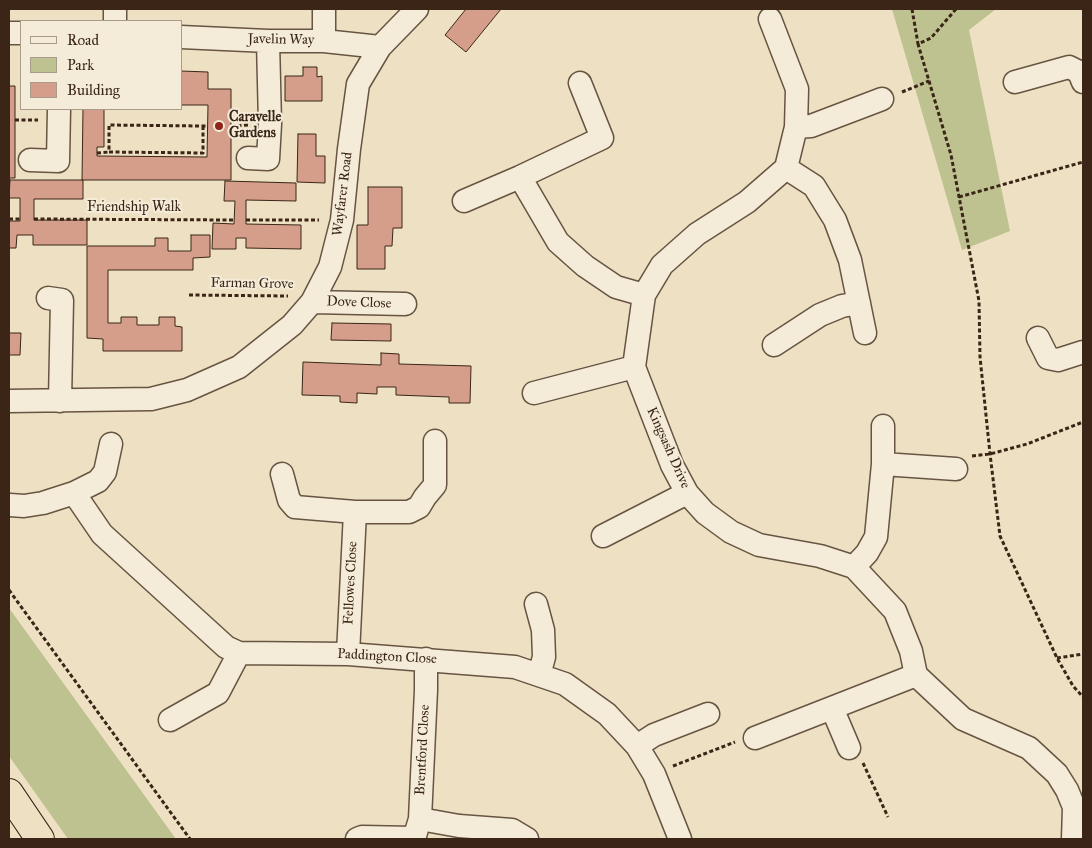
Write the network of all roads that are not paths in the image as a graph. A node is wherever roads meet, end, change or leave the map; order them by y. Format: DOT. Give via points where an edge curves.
graph roads {
  1 [pos="324,9"];
  2 [pos="417,9"];
  3 [pos="770,19"];
  4 [pos="182,37"];
  5 [pos="268,41"];
  6 [pos="324,41"];
  7 [pos="380,47"];
  8 [pos="1016,82"];
  9 [pos="1083,82"];
  10 [pos="580,83"];
  11 [pos="882,99"];
  12 [pos="59,110"];
  13 [pos="796,127"];
  14 [pos="248,158"];
  15 [pos="30,160"];
  16 [pos="786,168"];
  17 [pos="520,177"];
  18 [pos="464,201"];
  19 [pos="644,295"];
  20 [pos="48,298"];
  21 [pos="314,299"];
  22 [pos="859,303"];
  23 [pos="405,304"];
  24 [pos="865,333"];
  25 [pos="1038,338"];
  26 [pos="774,346"];
  27 [pos="1083,352"];
  28 [pos="634,367"];
  29 [pos="534,393"];
  30 [pos="9,401"];
  31 [pos="60,401"];
  32 [pos="883,426"];
  33 [pos="435,441"];
  34 [pos="111,444"];
  35 [pos="883,464"];
  36 [pos="956,468"];
  37 [pos="282,474"];
  38 [pos="74,493"];
  39 [pos="687,493"];
  40 [pos="10,505"];
  41 [pos="355,512"];
  42 [pos="603,536"];
  43 [pos="854,567"];
  44 [pos="536,604"];
  45 [pos="239,653"];
  46 [pos="348,654"];
  47 [pos="426,659"];
  48 [pos="539,675"];
  49 [pos="916,675"];
  50 [pos="832,708"];
  51 [pos="708,714"];
  52 [pos="170,720"];
  53 [pos="755,738"];
  54 [pos="637,746"];
  55 [pos="849,748"];
  56 [pos="9,793"];
  57 [pos="416,832"];
  58 [pos="40,839"];
  59 [pos="357,839"];
  60 [pos="527,839"];
  61 [pos="680,839"];
  62 [pos="1073,839"];
  1 -- 6 [label="street"];
  2 -- 7 [label="street, Wayfarer Road"];
  3 -- 13 [label="street" via="797,89"];
  4 -- 5 [label="street, Javelin Way"];
  5 -- 6 [label="street, Javelin Way"];
  5 -- 14 [label="street" via="268,159"];
  6 -- 7 [label="street, Javelin Way"];
  7 -- 21 [label="street, Wayfarer Road" via="358,84 342,220 330,267"];
  8 -- 9 [label="street" via="1069,67 1079,72"];
  10 -- 17 [label="street" via="602,138"];
  11 -- 13 [label="street" via="811,126"];
  12 -- 15 [label="street" via="58,161"];
  13 -- 16 [label="street"];
  16 -- 19 [label="street, Kingsash Drive" via="747,202 697,234 662,265"];
  16 -- 22 [label="street" via="814,186 835,220 850,260"];
  17 -- 18 [label="street"];
  17 -- 19 [label="street" via="558,242 616,287"];
  19 -- 28 [label="street, Kingsash Drive"];
  20 -- 31 [label="street" via="62,300"];
  21 -- 23 [label="street, Dove Close"];
  21 -- 31 [label="street, Wayfarer Road" via="292,325 239,367 187,390 151,399"];
  22 -- 24 [label="street"];
  22 -- 26 [label="street" via="820,315"];
  25 -- 27 [label="street" via="1048,358 1058,360"];
  28 -- 29 [label="street"];
  28 -- 39 [label="street, Kingsash Drive" via="672,464"];
  30 -- 31 [label="street, Wayfarer Road"];
  32 -- 35 [label="street"];
  33 -- 41 [label="street" via="435,485 419,507 409,512"];
  34 -- 38 [label="street" via="105,472 98,481"];
  35 -- 36 [label="street"];
  35 -- 43 [label="street" via="876,537"];
  37 -- 41 [label="street" via="289,500 295,507"];
  38 -- 40 [label="street" via="43,503"];
  38 -- 45 [label="street" via="102,534 226,646"];
  39 -- 42 [label="street"];
  39 -- 43 [label="street, Kingsash Drive" via="705,513 731,532 759,544 820,556"];
  41 -- 46 [label="street, Fellowes Close"];
  43 -- 49 [label="street, Kingsash Drive" via="895,611 911,651"];
  44 -- 48 [label="street" via="543,630 544,657"];
  45 -- 46 [label="street, Paddington Close"];
  45 -- 52 [label="street" via="218,693"];
  46 -- 47 [label="street, Paddington Close"];
  47 -- 48 [label="street, Paddington Close" via="515,667"];
  47 -- 57 [label="street, Brentford Close"];
  48 -- 54 [label="street, Paddington Close" via="565,684 607,714"];
  49 -- 50 [label="street"];
  49 -- 62 [label="street" via="963,719 1029,748 1057,774 1074,807"];
  50 -- 53 [label="street"];
  50 -- 55 [label="street"];
  51 -- 54 [label="street" via="654,735"];
  54 -- 61 [label="street, Paddington Close" via="654,774"];
  56 -- 58 [label="highway"];
  57 -- 59 [label="street"];
  57 -- 60 [label="street" via="459,826 512,830"];
}
